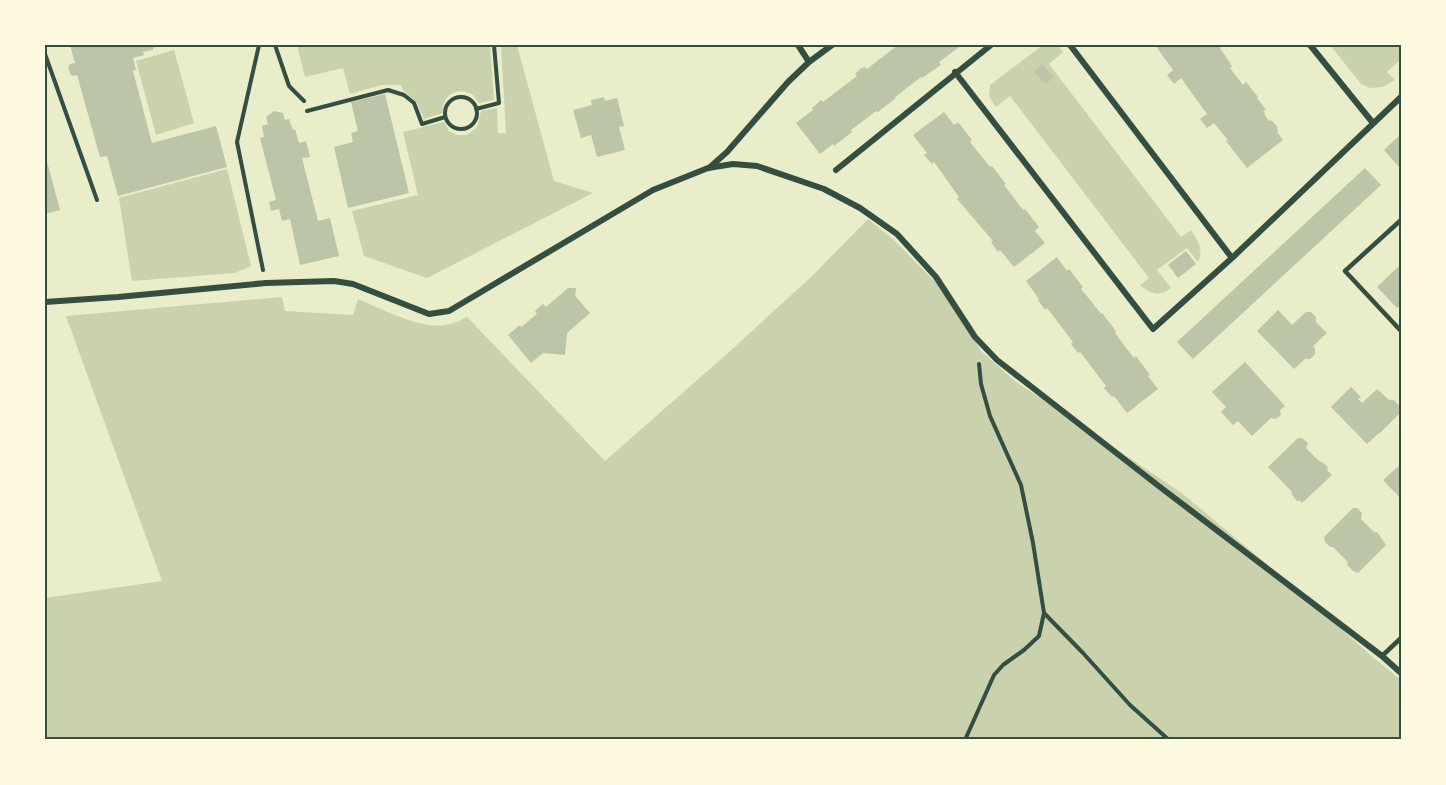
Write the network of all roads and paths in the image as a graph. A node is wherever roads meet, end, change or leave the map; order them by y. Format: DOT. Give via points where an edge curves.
graph roads {
  1 [pos="259,45"];
  2 [pos="275,45"];
  3 [pos="494,45"];
  4 [pos="798,45"];
  5 [pos="832,45"];
  6 [pos="991,45"];
  7 [pos="1070,45"];
  8 [pos="1310,45"];
  9 [pos="45,54"];
  10 [pos="809,62"];
  11 [pos="955,72"];
  12 [pos="1401,97"];
  13 [pos="304,100"];
  14 [pos="476,109"];
  15 [pos="307,111"];
  16 [pos="445,117"];
  17 [pos="1373,123"];
  18 [pos="708,168"];
  19 [pos="836,170"];
  20 [pos="97,200"];
  21 [pos="1401,220"];
  22 [pos="1232,258"];
  23 [pos="266,283"];
  24 [pos="45,302"];
  25 [pos="1401,331"];
  26 [pos="975,337"];
  27 [pos="1044,613"];
  28 [pos="1401,638"];
  29 [pos="1382,656"];
  30 [pos="1401,673"];
  31 [pos="966,740"];
  32 [pos="1169,740"];
  1 -- 23 [label="path" via="237,142"];
  2 -- 13 [label="path" via="289,86"];
  3 -- 14 [label="path" via="499,104"];
  4 -- 10 [label="street"];
  5 -- 10 [label="street"];
  6 -- 11 [label="street"];
  7 -- 22 [label="street"];
  8 -- 17 [label="street"];
  9 -- 20 [label="path"];
  10 -- 18 [label="street" via="727,153"];
  11 -- 19 [label="street"];
  11 -- 22 [label="street" via="1153,330"];
  12 -- 17 [label="street"];
  14 -- 16 [label="path" via="470,100 455,98 447,106"];
  14 -- 16 [label="path" via="476,119 470,127 455,128"];
  15 -- 16 [label="path" via="388,90 404,95 414,104 422,124"];
  17 -- 22 [label="street"];
  18 -- 23 [label="street" via="653,190 449,311 429,314 353,284"];
  18 -- 26 [label="street" via="757,166 824,189 860,208 897,234 936,277"];
  21 -- 25 [label="lane" via="1345,271"];
  23 -- 24 [label="street"];
  26 -- 27 [label="path" via="990,416 1021,485"];
  26 -- 29 [label="street" via="997,360"];
  27 -- 31 [label="path" via="1039,636 994,675"];
  27 -- 32 [label="path" via="1130,705"];
  28 -- 29 [label="lane"];
  29 -- 30 [label="street"];
}
